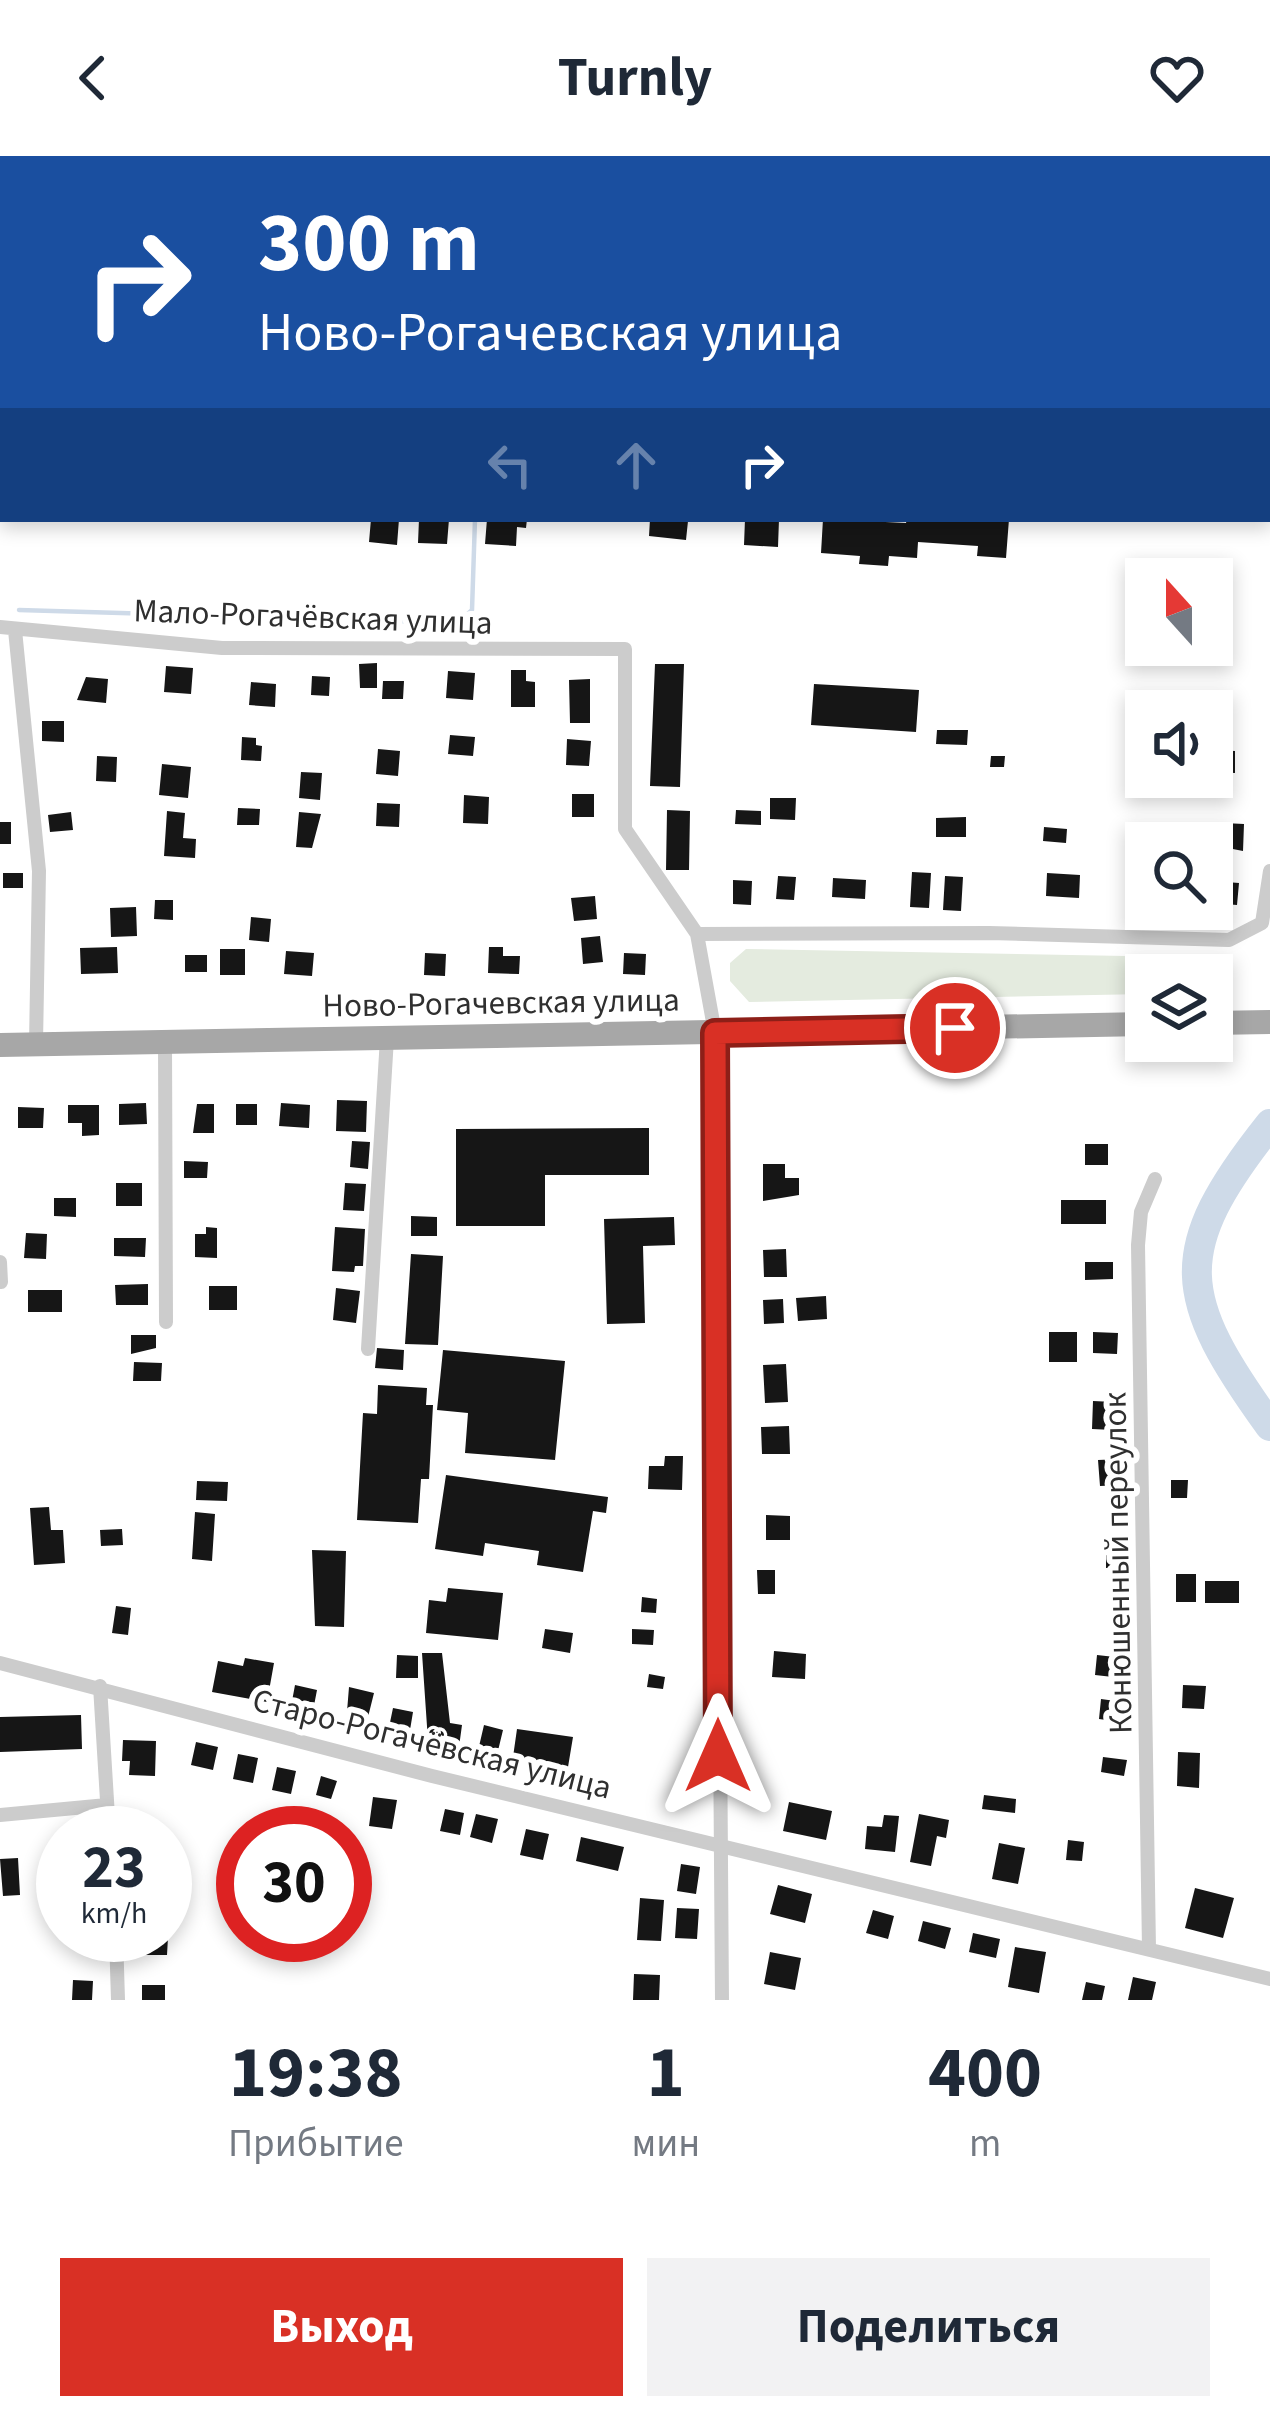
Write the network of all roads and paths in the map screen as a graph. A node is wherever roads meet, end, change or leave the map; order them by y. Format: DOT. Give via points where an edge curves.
graph roads {
  1 [pos="8,629"];
  2 [pos="1270,871"];
  3 [pos="697,934"];
  4 [pos="1270,1022"];
  5 [pos="1233,1023"];
  6 [pos="1125,1024"];
  7 [pos="715,1033"];
  8 [pos="387,1038"];
  9 [pos="165,1042"];
  10 [pos="36,1044"];
  11 [pos="0,1045"];
  12 [pos="1155,1180"];
  13 [pos="0,1262"];
  14 [pos="1,1282"];
  15 [pos="166,1322"];
  16 [pos="368,1349"];
  17 [pos="0,1663"];
  18 [pos="100,1686"];
  19 [pos="107,1805"];
  20 [pos="0,1815"];
  21 [pos="719,1844"];
  22 [pos="1149,1949"];
  23 [pos="117,1962"];
  24 [pos="1270,1979"];
  25 [pos="118,2000"];
  26 [pos="722,2000"];
  1 -- 3 [label="street, Мало-Рогачёвская улица" via="222,648 625,649 625,829"];
  1 -- 10 [label="street" via="39,872"];
  2 -- 3 [label="street" via="1262,923 1229,940"];
  3 -- 7 [label="street"];
  4 -- 5 [label="main road"];
  6 -- 7 [label="main road, Ново-Рогачевская улица"];
  7 -- 8 [label="main road, Ново-Рогачевская улица"];
  7 -- 21 [label="street"];
  8 -- 9 [label="main road, Ново-Рогачевская улица"];
  8 -- 16 [label="street"];
  9 -- 10 [label="main road, Ново-Рогачевская улица"];
  9 -- 15 [label="street"];
  10 -- 11 [label="main road, Ново-Рогачевская улица"];
  12 -- 22 [label="street, Конюшенный переулок" via="1138,1245"];
  13 -- 14 [label="street"];
  17 -- 18 [label="street, Старо-Рогачёвская улица"];
  18 -- 19 [label="street"];
  18 -- 21 [label="street, Старо-Рогачёвская улица"];
  19 -- 20 [label="street"];
  21 -- 22 [label="street, Старо-Рогачёвская улица"];
  21 -- 26 [label="street"];
  22 -- 24 [label="street, Старо-Рогачёвская улица"];
  23 -- 25 [label="street"];
}
